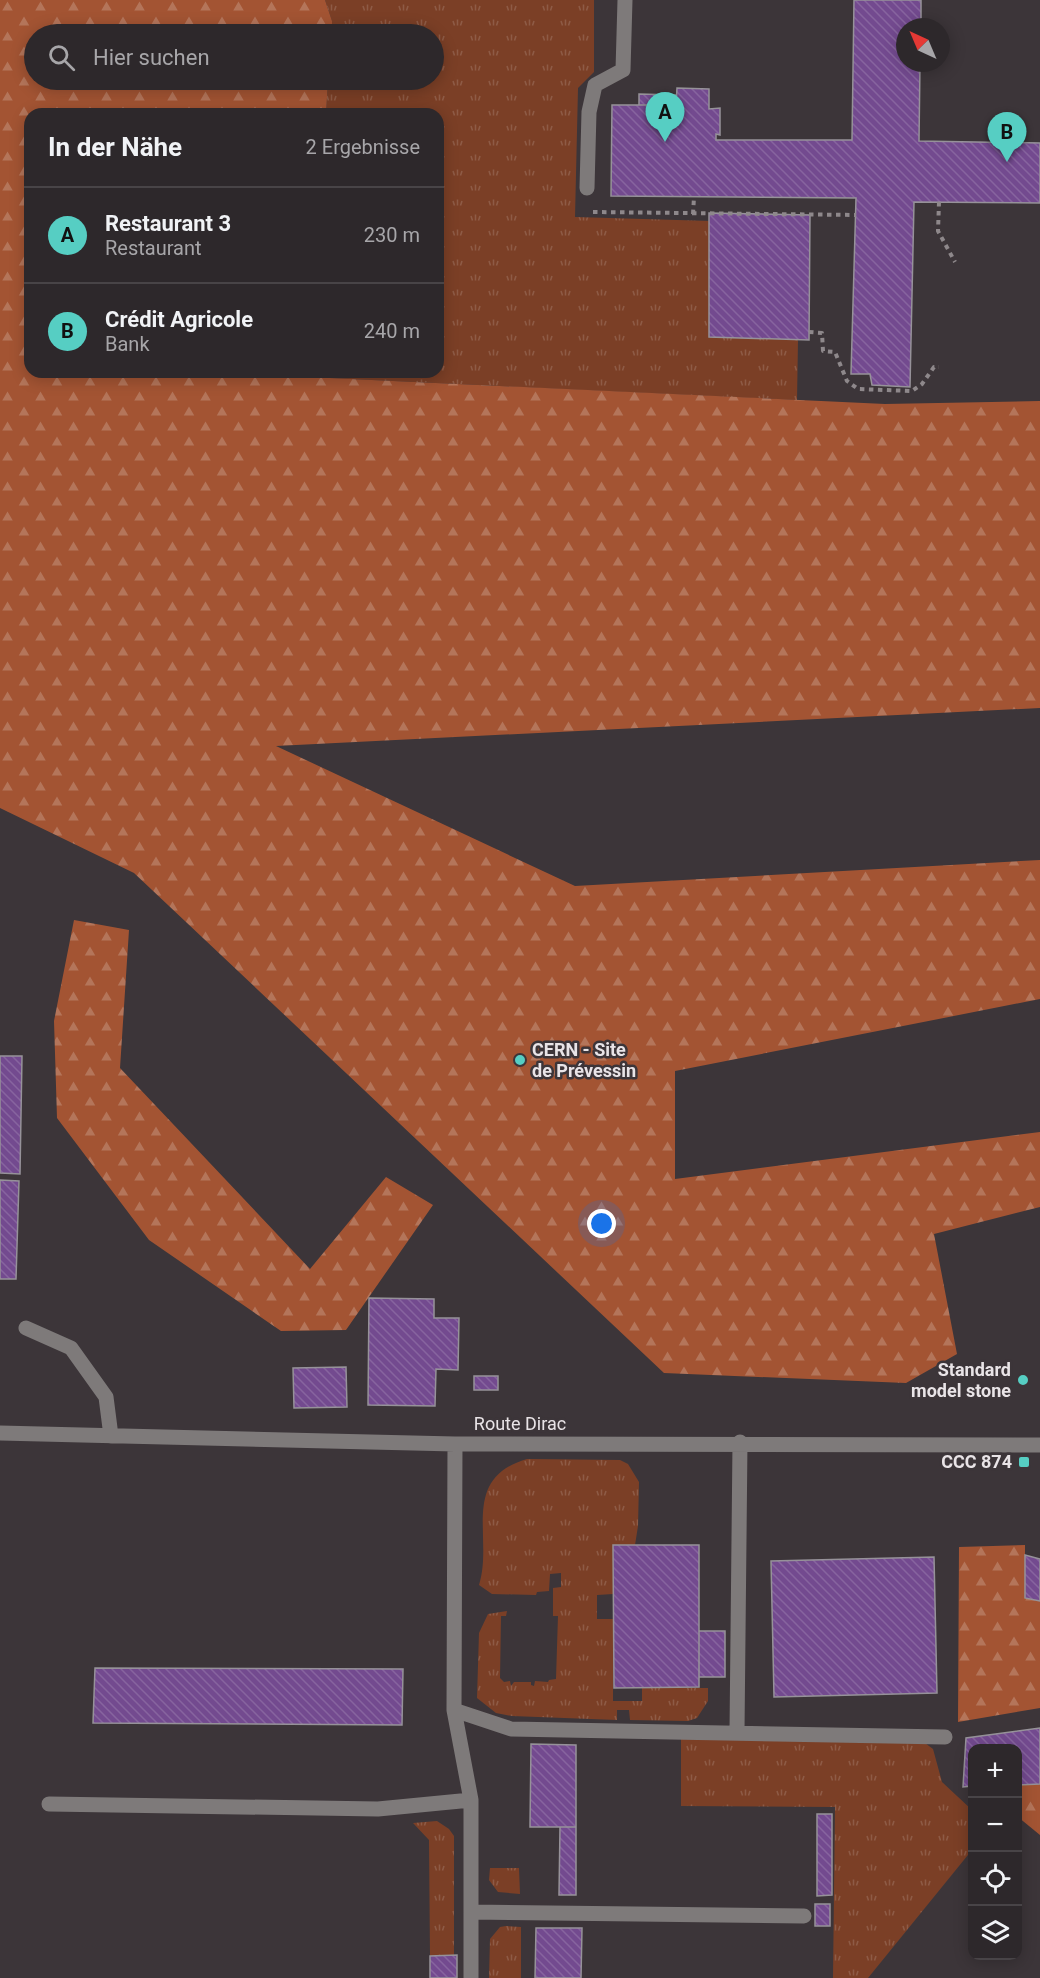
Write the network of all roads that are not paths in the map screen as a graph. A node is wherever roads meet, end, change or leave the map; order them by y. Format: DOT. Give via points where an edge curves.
graph roads {
  1 [pos="625,0"];
  2 [pos="587,188"];
  3 [pos="26,1328"];
  4 [pos="0,1434"];
  5 [pos="111,1436"];
  6 [pos="740,1442"];
  7 [pos="455,1444"];
  8 [pos="1040,1445"];
  9 [pos="454,1710"];
  10 [pos="737,1732"];
  11 [pos="945,1737"];
  12 [pos="471,1800"];
  13 [pos="49,1804"];
  14 [pos="471,1912"];
  15 [pos="804,1916"];
  16 [pos="471,1978"];
  1 -- 2 [label="street" via="623,70 595,85 589,112"];
  3 -- 5 [label="street" via="71,1348 106,1397"];
  4 -- 5 [label="street, Route Dirac"];
  5 -- 7 [label="street, Route Dirac"];
  6 -- 7 [label="street, Route Dirac"];
  6 -- 8 [label="street, Route Dirac"];
  6 -- 10 [label="street"];
  7 -- 9 [label="street"];
  9 -- 10 [label="street" via="511,1730"];
  9 -- 12 [label="street"];
  10 -- 11 [label="street"];
  12 -- 13 [label="street" via="378,1809"];
  12 -- 14 [label="street"];
  14 -- 15 [label="street"];
  14 -- 16 [label="street"];
}
